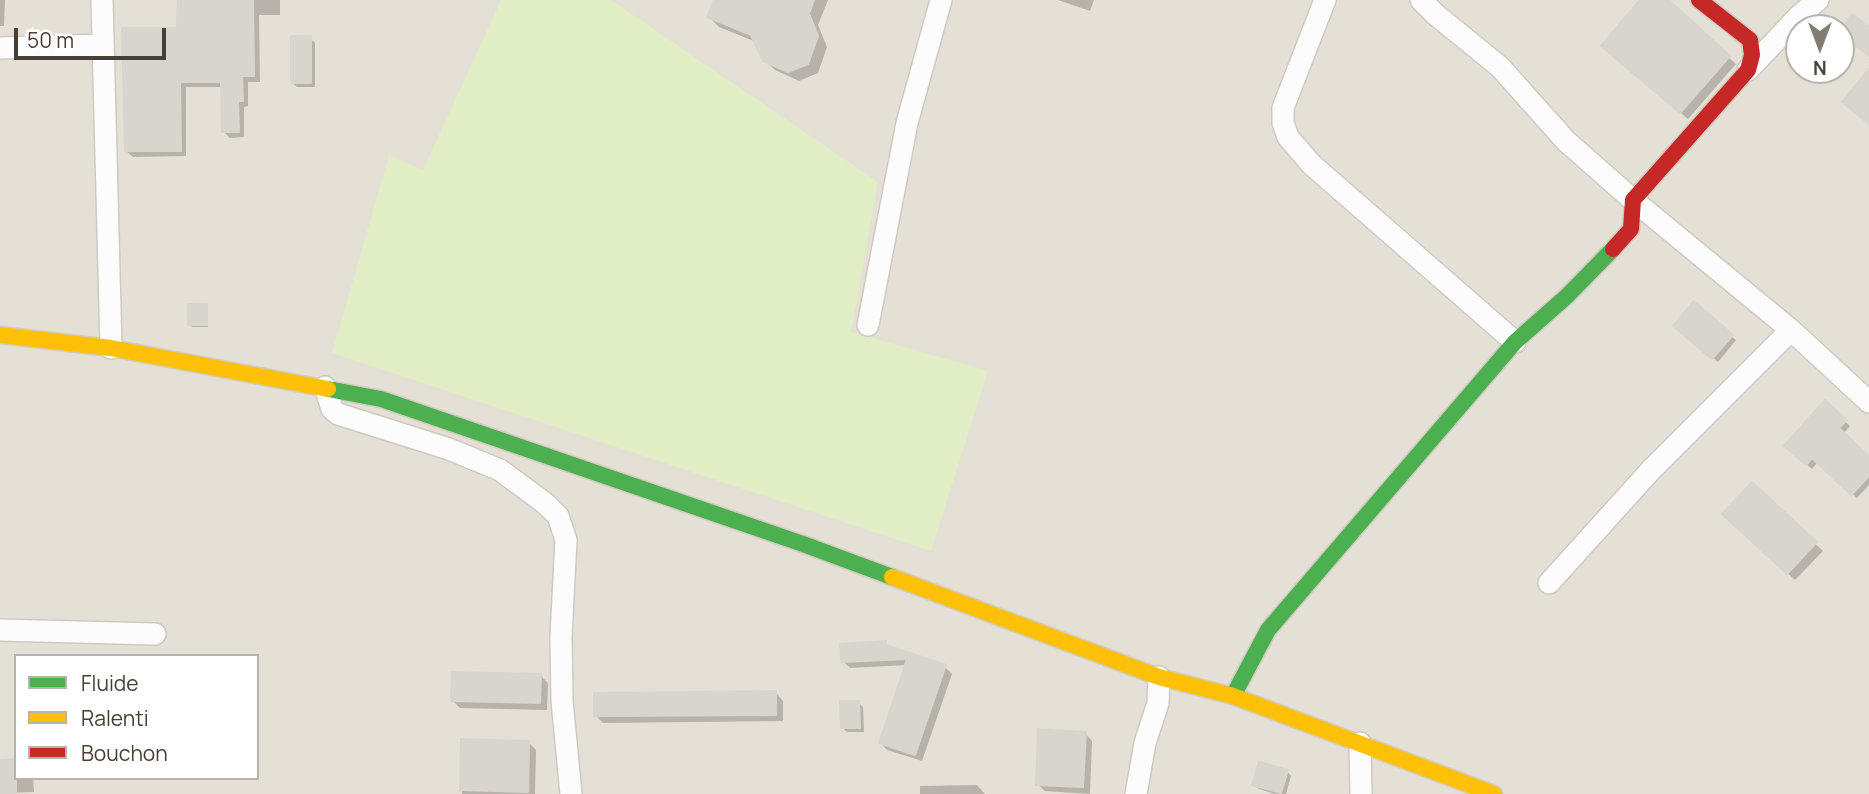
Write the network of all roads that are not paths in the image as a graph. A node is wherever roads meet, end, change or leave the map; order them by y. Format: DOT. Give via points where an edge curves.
graph roads {
  1 [pos="102,0"];
  2 [pos="941,0"];
  3 [pos="1325,0"];
  4 [pos="1421,0"];
  5 [pos="1699,0"];
  6 [pos="1818,0"];
  7 [pos="102,45"];
  8 [pos="0,48"];
  9 [pos="1748,70"];
  10 [pos="1633,200"];
  11 [pos="868,325"];
  12 [pos="1791,331"];
  13 [pos="0,335"];
  14 [pos="1515,342"];
  15 [pos="111,348"];
  16 [pos="325,387"];
  17 [pos="1869,402"];
  18 [pos="1549,583"];
  19 [pos="0,630"];
  20 [pos="155,634"];
  21 [pos="1159,677"];
  22 [pos="1233,696"];
  23 [pos="1360,743"];
  24 [pos="571,794"];
  25 [pos="1136,794"];
  26 [pos="1361,794"];
  27 [pos="1494,794"];
  1 -- 7 [label="street"];
  2 -- 11 [label="street" via="907,123"];
  3 -- 14 [label="street" via="1283,108 1288,137 1311,164"];
  4 -- 10 [label="street" via="1500,67 1566,141"];
  5 -- 9 [label="street" via="1750,40"];
  6 -- 9 [label="street"];
  7 -- 8 [label="street"];
  7 -- 15 [label="street"];
  9 -- 10 [label="street"];
  10 -- 12 [label="street"];
  10 -- 14 [label="street" via="1633,220 1625,237"];
  12 -- 17 [label="street"];
  12 -- 18 [label="street" via="1651,470"];
  13 -- 15 [label="street"];
  14 -- 22 [label="street" via="1268,630"];
  15 -- 16 [label="street"];
  16 -- 21 [label="street" via="381,399 791,540"];
  16 -- 24 [label="street" via="338,415 500,470 558,516 566,540 562,701"];
  19 -- 20 [label="street"];
  21 -- 22 [label="street"];
  21 -- 25 [label="street" via="1158,703"];
  22 -- 23 [label="street"];
  23 -- 26 [label="street"];
  23 -- 27 [label="street"];
}
